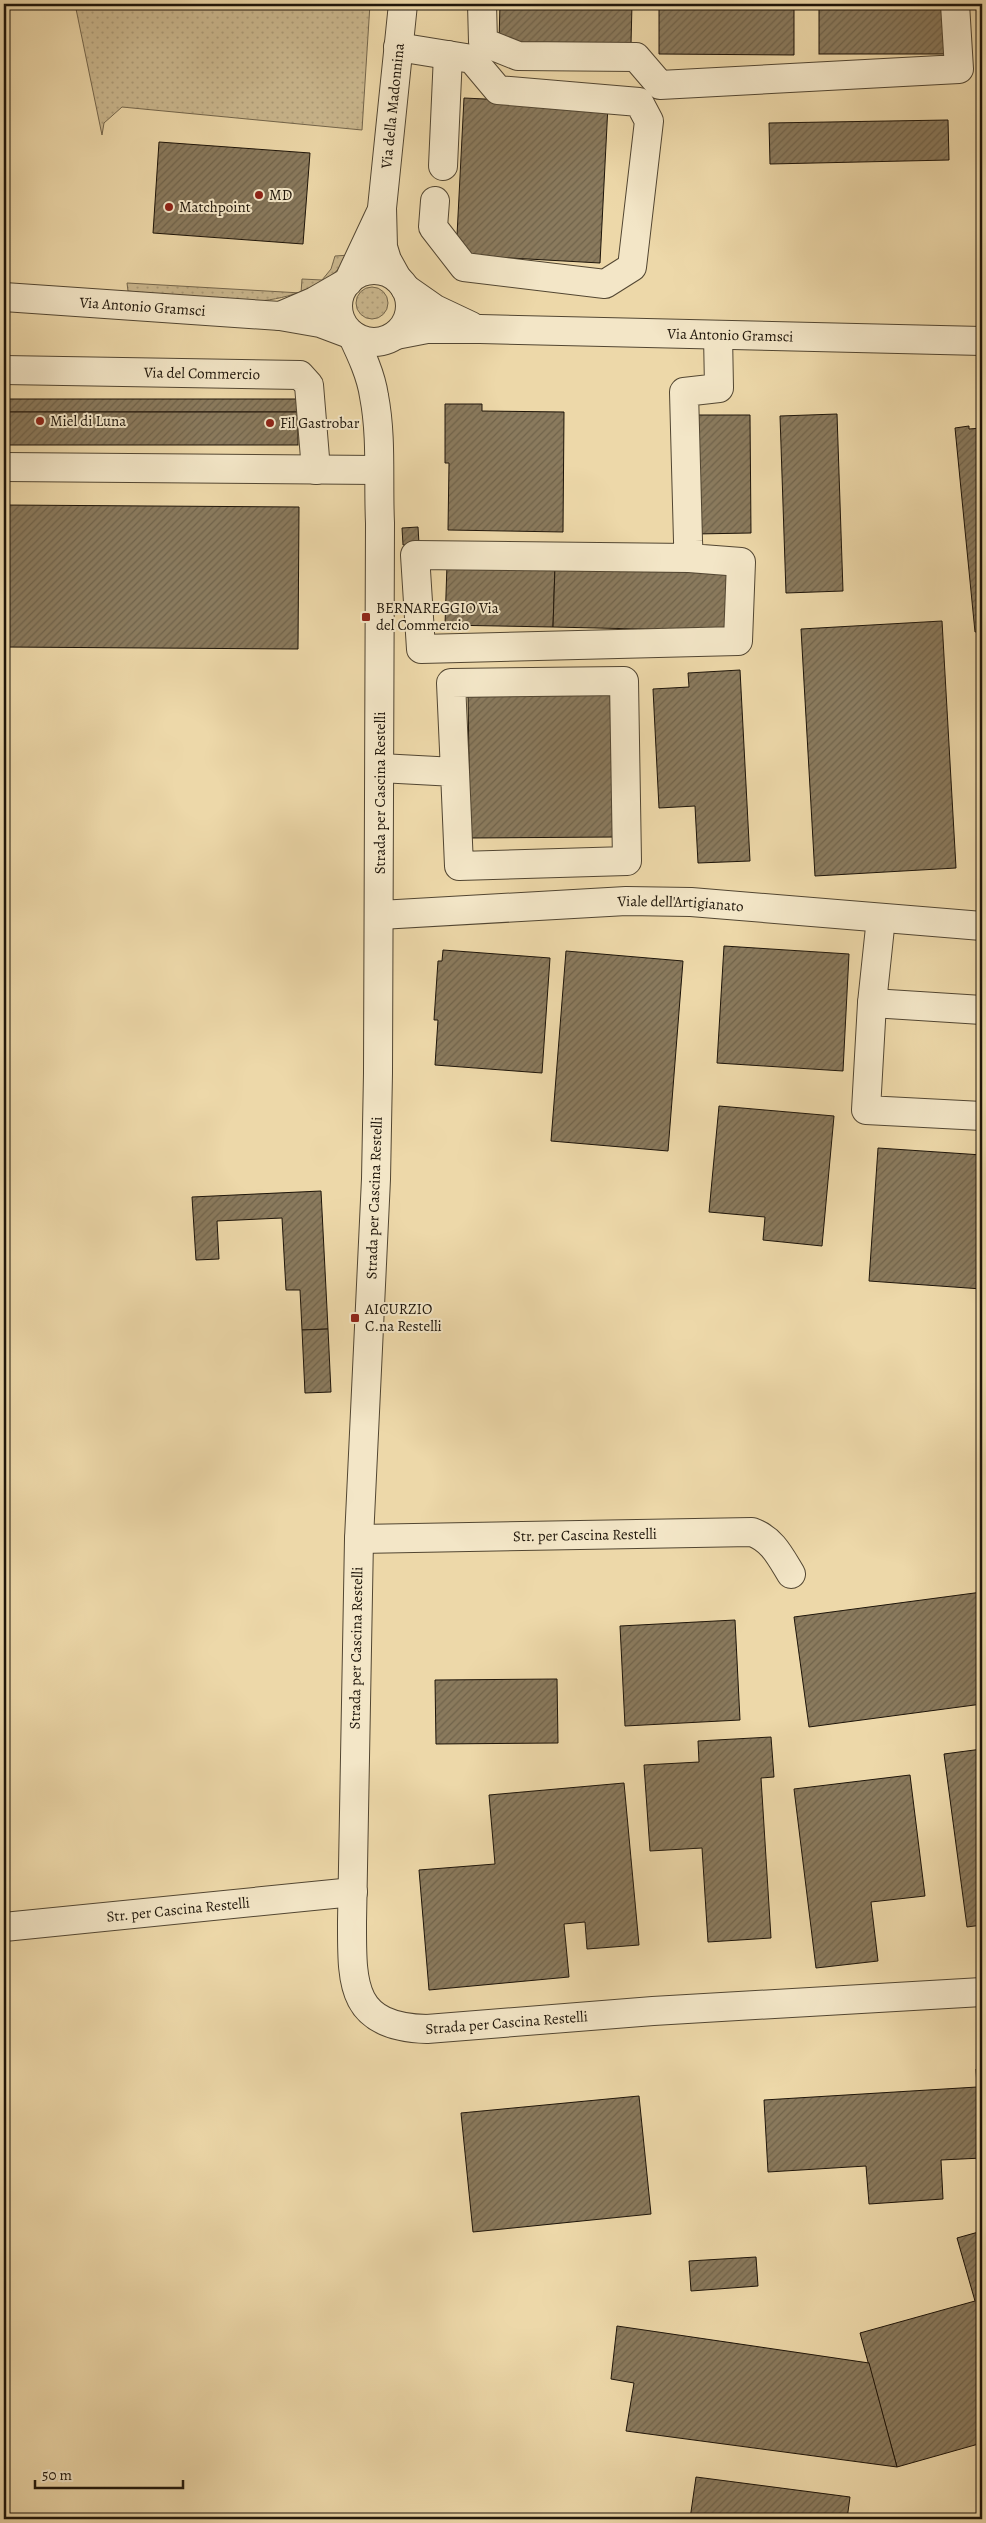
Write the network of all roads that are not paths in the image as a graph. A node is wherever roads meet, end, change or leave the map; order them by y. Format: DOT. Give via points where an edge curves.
graph roads {
  1 [pos="403,4"];
  2 [pos="482,4"];
  3 [pos="955,4"];
  4 [pos="398,46"];
  5 [pos="448,55"];
  6 [pos="443,166"];
  7 [pos="435,201"];
  8 [pos="382,208"];
  9 [pos="348,282"];
  10 [pos="401,283"];
  11 [pos="4,297"];
  12 [pos="280,316"];
  13 [pos="480,329"];
  14 [pos="352,335"];
  15 [pos="718,335"];
  16 [pos="396,336"];
  17 [pos="982,341"];
  18 [pos="4,370"];
  19 [pos="374,396"];
  20 [pos="4,467"];
  21 [pos="316,470"];
  22 [pos="378,470"];
  23 [pos="689,558"];
  24 [pos="380,768"];
  25 [pos="455,772"];
  26 [pos="380,915"];
  27 [pos="881,918"];
  28 [pos="982,926"];
  29 [pos="872,1003"];
  30 [pos="982,1010"];
  31 [pos="982,1116"];
  32 [pos="359,1539"];
  33 [pos="791,1574"];
  34 [pos="353,1892"];
  35 [pos="4,1927"];
  36 [pos="982,1992"];
  1 -- 4 [label="street, Via della Madonnina"];
  2 -- 3 [label="street" via="483,42 518,56 636,57 660,85 959,69"];
  4 -- 5 [label="street"];
  4 -- 8 [label="street, Via della Madonnina"];
  5 -- 6 [label="street"];
  5 -- 7 [label="street" via="472,59 498,90 639,102 649,121 632,267 606,284 464,266 433,227"];
  8 -- 9 [label="street, Via della Madonnina"];
  8 -- 10 [label="street, Via della Madonnina" via="383,247"];
  9 -- 10 [label="street" via="371,270 383,271"];
  9 -- 12 [label="street, Via Antonio Gramsci"];
  9 -- 14 [label="street" via="340,296 338,309 343,325"];
  10 -- 13 [label="street, Via Antonio Gramsci" via="435,309"];
  10 -- 16 [label="street" via="410,299 410,312"];
  11 -- 12 [label="street, Via Antonio Gramsci"];
  12 -- 14 [label="street, Via Antonio Gramsci" via="320,323"];
  13 -- 15 [label="street, Via Antonio Gramsci"];
  13 -- 16 [label="street, Via Antonio Gramsci" via="427,329"];
  14 -- 16 [label="street" via="374,343"];
  14 -- 19 [label="street"];
  15 -- 17 [label="street, Via Antonio Gramsci"];
  15 -- 23 [label="street" via="719,388 684,392"];
  16 -- 19 [label="street" via="386,350"];
  18 -- 21 [label="street, Via del Commercio" via="300,375 309,385"];
  19 -- 22 [label="street"];
  20 -- 21 [label="street"];
  21 -- 22 [label="street"];
  22 -- 24 [label="street, Strada per Cascina Restelli"];
  23 -- 23 [label="street" via="741,562 738,641 422,649 415,555"];
  24 -- 25 [label="street"];
  24 -- 26 [label="street, Strada per Cascina Restelli"];
  25 -- 25 [label="street" via="451,683 624,681 627,861 459,866"];
  26 -- 27 [label="street, Viale dell'Artigianato" via="626,901 691,902"];
  26 -- 32 [label="street, Strada per Cascina Restelli" via="376,1179"];
  27 -- 28 [label="street, Viale dell'Artigianato"];
  27 -- 29 [label="street"];
  29 -- 30 [label="street"];
  29 -- 31 [label="street" via="866,1110"];
  32 -- 33 [label="street, Str. per Cascina Restelli" via="752,1532 764,1536 775,1547"];
  32 -- 34 [label="street, Strada per Cascina Restelli"];
  34 -- 35 [label="street, Str. per Cascina Restelli"];
  34 -- 36 [label="street, Strada per Cascina Restelli" via="352,1968 355,1986 370,2011 386,2022 402,2027 427,2029 653,2011"];
}
